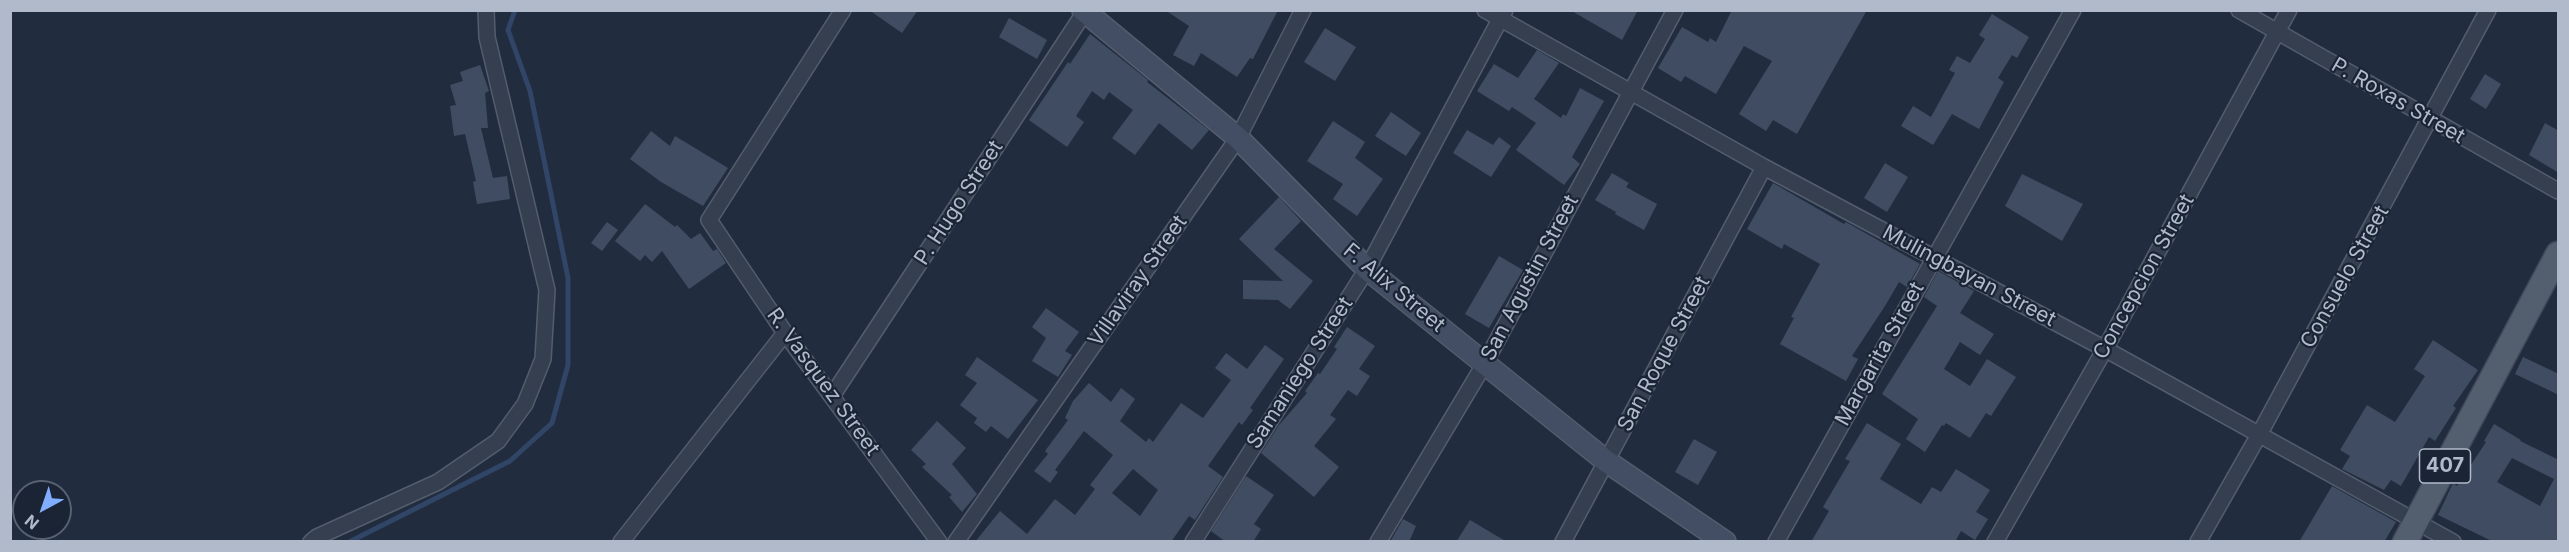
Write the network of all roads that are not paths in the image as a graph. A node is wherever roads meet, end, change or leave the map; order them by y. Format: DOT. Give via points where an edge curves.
graph roads {
  1 [pos="486,10"];
  2 [pos="843,10"];
  3 [pos="1303,10"];
  4 [pos="1485,10"];
  5 [pos="1675,10"];
  6 [pos="2073,10"];
  7 [pos="2239,10"];
  8 [pos="2289,10"];
  9 [pos="2488,10"];
  10 [pos="1085,11"];
  11 [pos="1503,15"];
  12 [pos="2277,32"];
  13 [pos="1629,93"];
  14 [pos="2430,120"];
  15 [pos="1238,138"];
  16 [pos="1764,167"];
  17 [pos="2559,191"];
  18 [pos="2559,254"];
  19 [pos="1934,256"];
  20 [pos="1366,269"];
  21 [pos="784,333"];
  22 [pos="2105,349"];
  23 [pos="1485,363"];
  24 [pos="832,396"];
  25 [pos="2260,433"];
  26 [pos="1606,461"];
  27 [pos="2410,532"];
  28 [pos="311,542"];
  29 [pos="621,542"];
  30 [pos="939,542"];
  31 [pos="956,542"];
  32 [pos="1193,542"];
  33 [pos="1378,542"];
  34 [pos="1563,542"];
  35 [pos="1725,542"];
  36 [pos="1776,542"];
  37 [pos="1995,542"];
  38 [pos="2198,542"];
  39 [pos="2453,542"];
  1 -- 28 [label="street" via="487,37 547,290 543,358 525,404 498,441 438,482"];
  2 -- 21 [label="street, R. Vasquez Street" via="710,220"];
  3 -- 15 [label="street, Villaviray Street"];
  4 -- 11 [label="street, Mulingbayan Street"];
  5 -- 13 [label="street, San Agustin Street"];
  6 -- 19 [label="street, Margarita Street"];
  7 -- 12 [label="street, P. Roxas Street"];
  8 -- 12 [label="street, Concepcion Street"];
  9 -- 14 [label="street, Consuelo Street"];
  10 -- 15 [label="main road, F. Alix Street"];
  10 -- 24 [label="street, P. Hugo Street"];
  11 -- 13 [label="street, Mulingbayan Street"];
  11 -- 20 [label="street, Samaniego Street"];
  12 -- 14 [label="street, P. Roxas Street"];
  12 -- 22 [label="street, Concepcion Street"];
  13 -- 16 [label="street, Mulingbayan Street"];
  13 -- 23 [label="street, San Agustin Street"];
  14 -- 17 [label="street, P. Roxas Street"];
  14 -- 25 [label="street, Consuelo Street"];
  15 -- 20 [label="main road, F. Alix Street"];
  15 -- 31 [label="street, Villaviray Street"];
  16 -- 19 [label="street, Mulingbayan Street"];
  16 -- 26 [label="street, San Roque Street"];
  18 -- 27 [label="main road, 407"];
  19 -- 22 [label="street, Mulingbayan Street"];
  19 -- 36 [label="street, Margarita Street"];
  20 -- 23 [label="main road, F. Alix Street"];
  20 -- 32 [label="street, Samaniego Street"];
  21 -- 24 [label="street, R. Vasquez Street"];
  21 -- 29 [label="street"];
  22 -- 25 [label="street, Mulingbayan Street"];
  22 -- 37 [label="street, Concepcion Street"];
  23 -- 26 [label="main road, F. Alix Street"];
  23 -- 33 [label="street, San Agustin Street"];
  24 -- 30 [label="street, R. Vasquez Street"];
  25 -- 27 [label="street, Mulingbayan Street"];
  25 -- 38 [label="street, Consuelo Street"];
  26 -- 34 [label="street, San Roque Street"];
  26 -- 35 [label="main road, F. Alix Street"];
  27 -- 39 [label="street, Mulingbayan Street"];
}
